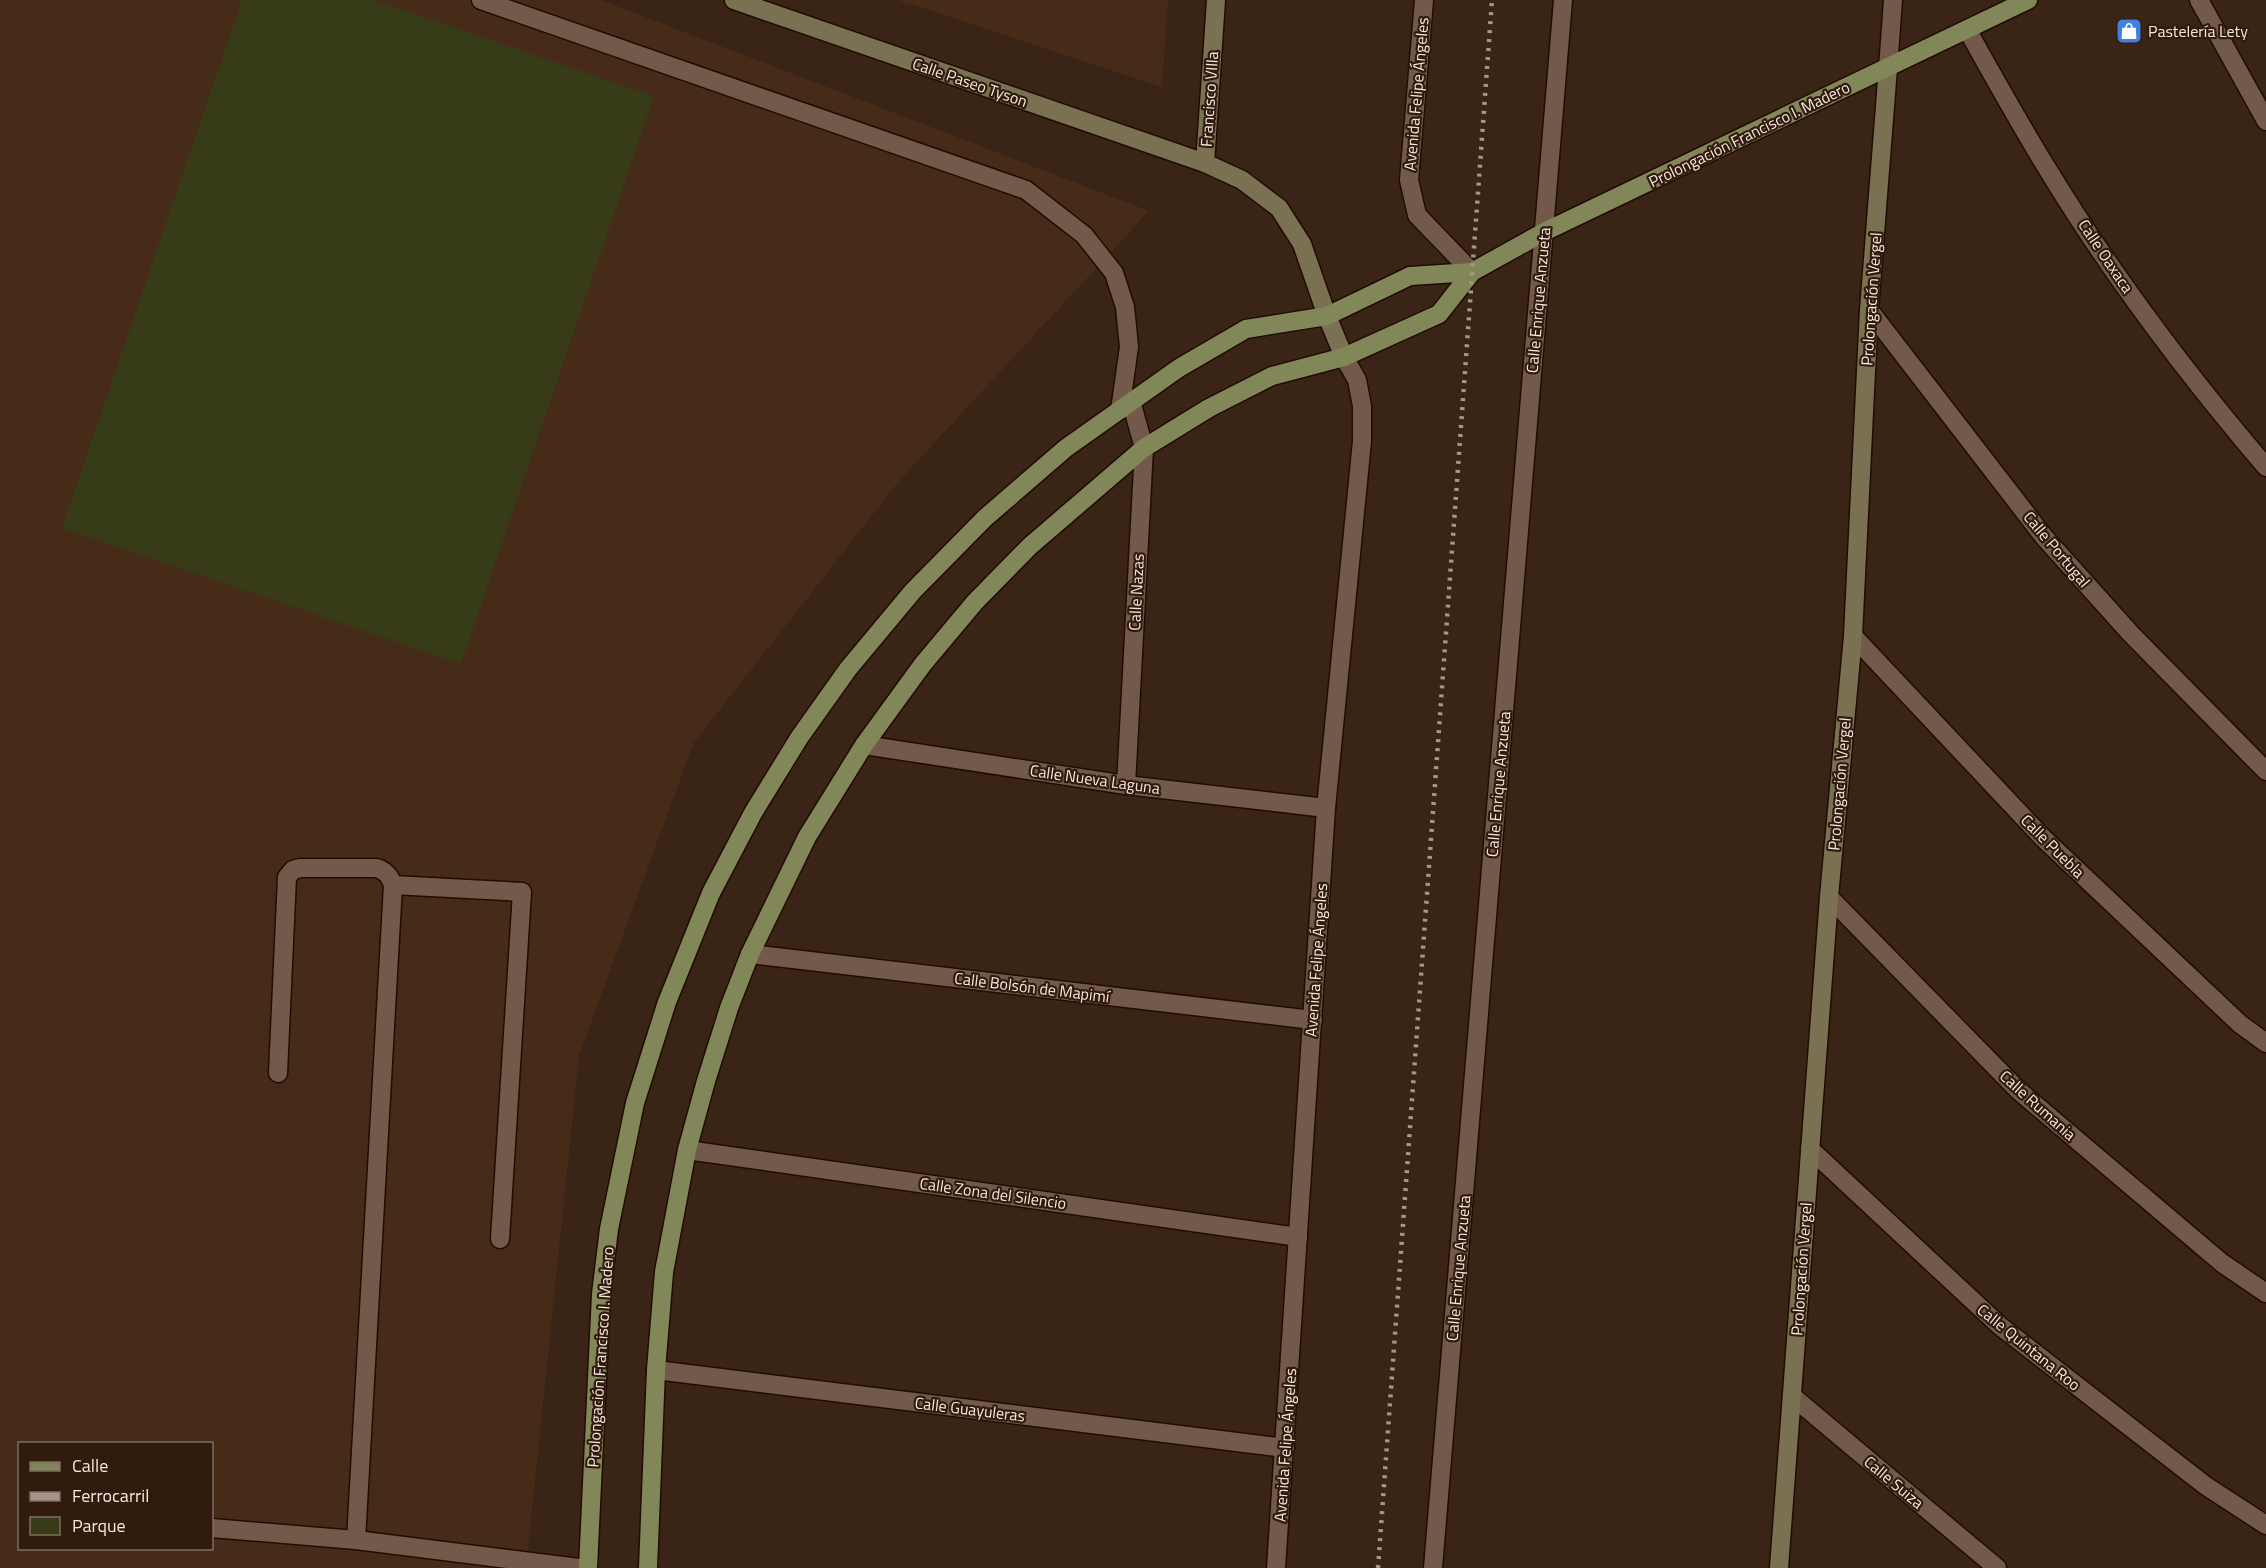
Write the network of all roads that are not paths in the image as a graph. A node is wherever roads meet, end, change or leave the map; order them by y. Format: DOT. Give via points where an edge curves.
graph roads {
  1 [pos="481,0"];
  2 [pos="734,0"];
  3 [pos="1216,0"];
  4 [pos="1424,0"];
  5 [pos="1563,0"];
  6 [pos="1893,0"];
  7 [pos="2028,0"];
  8 [pos="2199,0"];
  9 [pos="1968,31"];
  10 [pos="1888,68"];
  11 [pos="2266,121"];
  12 [pos="1205,163"];
  13 [pos="1544,232"];
  14 [pos="1472,272"];
  15 [pos="1869,310"];
  16 [pos="1327,316"];
  17 [pos="1344,357"];
  18 [pos="1125,405"];
  19 [pos="1144,448"];
  20 [pos="2266,467"];
  21 [pos="1853,636"];
  22 [pos="864,745"];
  23 [pos="2266,771"];
  24 [pos="1126,785"];
  25 [pos="1326,808"];
  26 [pos="393,885"];
  27 [pos="1829,897"];
  28 [pos="750,954"];
  29 [pos="1313,1020"];
  30 [pos="2266,1043"];
  31 [pos="278,1073"];
  32 [pos="1810,1149"];
  33 [pos="687,1150"];
  34 [pos="1298,1237"];
  35 [pos="500,1239"];
  36 [pos="2266,1293"];
  37 [pos="656,1370"];
  38 [pos="1792,1396"];
  39 [pos="1285,1448"];
  40 [pos="2266,1525"];
  41 [pos="213,1528"];
  42 [pos="356,1540"];
  43 [pos="579,1568"];
  44 [pos="588,1568"];
  45 [pos="648,1568"];
  46 [pos="1276,1568"];
  47 [pos="1433,1568"];
  48 [pos="1779,1568"];
  49 [pos="1997,1568"];
  1 -- 18 [label="street" via="1026,190 1084,235 1114,273 1125,307 1129,347"];
  2 -- 12 [label="street, Calle Paseo Tyson"];
  3 -- 12 [label="street, Francisco VIlla"];
  4 -- 14 [label="street, Avenida Felipe Ángeles" via="1409,180 1417,215"];
  5 -- 13 [label="street, Calle Enrique Anzueta"];
  6 -- 10 [label="street, Prolongación Vergel"];
  7 -- 9 [label="main road, Prolongación Francisco I. Madero"];
  8 -- 11 [label="street"];
  9 -- 10 [label="main road, Prolongación Francisco I. Madero"];
  9 -- 20 [label="street, Calle Oaxaca" via="2046,166 2118,276"];
  10 -- 13 [label="main road, Prolongación Francisco I. Madero"];
  10 -- 15 [label="street, Prolongación Vergel"];
  12 -- 16 [label="street, Francisco VIlla" via="1242,180 1279,208 1302,244"];
  13 -- 14 [label="main road, Prolongación Francisco I. Madero"];
  13 -- 47 [label="street, Calle Enrique Anzueta"];
  14 -- 16 [label="main road, Prolongación Francisco I. Madero" via="1410,276"];
  14 -- 17 [label="main road, Prolongación Francisco I. Madero" via="1439,314"];
  15 -- 21 [label="street, Prolongación Vergel"];
  15 -- 23 [label="street, Calle Portugal" via="2044,537 2131,634"];
  16 -- 17 [label="street, Francisco VIlla"];
  16 -- 18 [label="main road, Prolongación Francisco I. Madero" via="1246,329"];
  17 -- 19 [label="main road, Prolongación Francisco I. Madero" via="1272,376"];
  17 -- 25 [label="street, Avenida Felipe Ángeles" via="1357,380 1362,441"];
  18 -- 19 [label="street, Calle Nazas"];
  18 -- 44 [label="main road, Prolongación Francisco I. Madero" via="1066,448 985,518 913,591 848,669 799,738 711,893 666,1002 635,1103 609,1229 601,1293"];
  19 -- 22 [label="main road, Prolongación Francisco I. Madero" via="1030,546 975,602 923,664"];
  19 -- 24 [label="street, Calle Nazas"];
  21 -- 27 [label="street, Prolongación Vergel"];
  21 -- 30 [label="street, Calle Puebla" via="2043,837 2241,1024"];
  22 -- 24 [label="street, Calle Nueva Laguna"];
  22 -- 28 [label="main road, Prolongación Francisco I. Madero" via="807,837"];
  24 -- 25 [label="street, Calle Nueva Laguna"];
  25 -- 29 [label="street, Avenida Felipe Ángeles"];
  26 -- 31 [label="street" via="391,877 377,868 300,868 290,873 286,883"];
  26 -- 35 [label="street" via="522,892"];
  26 -- 42 [label="street"];
  27 -- 32 [label="street, Prolongación Vergel"];
  27 -- 36 [label="street, Calle Rumania" via="2019,1091 2222,1263"];
  28 -- 29 [label="street, Calle Bolsón de Mapimí"];
  28 -- 33 [label="main road, Prolongación Francisco I. Madero" via="712,1060"];
  29 -- 34 [label="street, Avenida Felipe Ángeles"];
  32 -- 38 [label="street, Prolongación Vergel"];
  32 -- 40 [label="street, Calle Quintana Roo" via="2000,1326 2206,1486"];
  33 -- 34 [label="street, Calle Zona del Silencio"];
  33 -- 37 [label="main road, Prolongación Francisco I. Madero" via="664,1272"];
  34 -- 39 [label="street, Avenida Felipe Ángeles"];
  37 -- 39 [label="street, Calle Guayuleras"];
  37 -- 45 [label="main road, Prolongación Francisco I. Madero"];
  38 -- 48 [label="street, Prolongación Vergel"];
  38 -- 49 [label="street, Calle Suiza"];
  39 -- 46 [label="street, Avenida Felipe Ángeles"];
  41 -- 42 [label="street"];
  42 -- 43 [label="street"];
}
